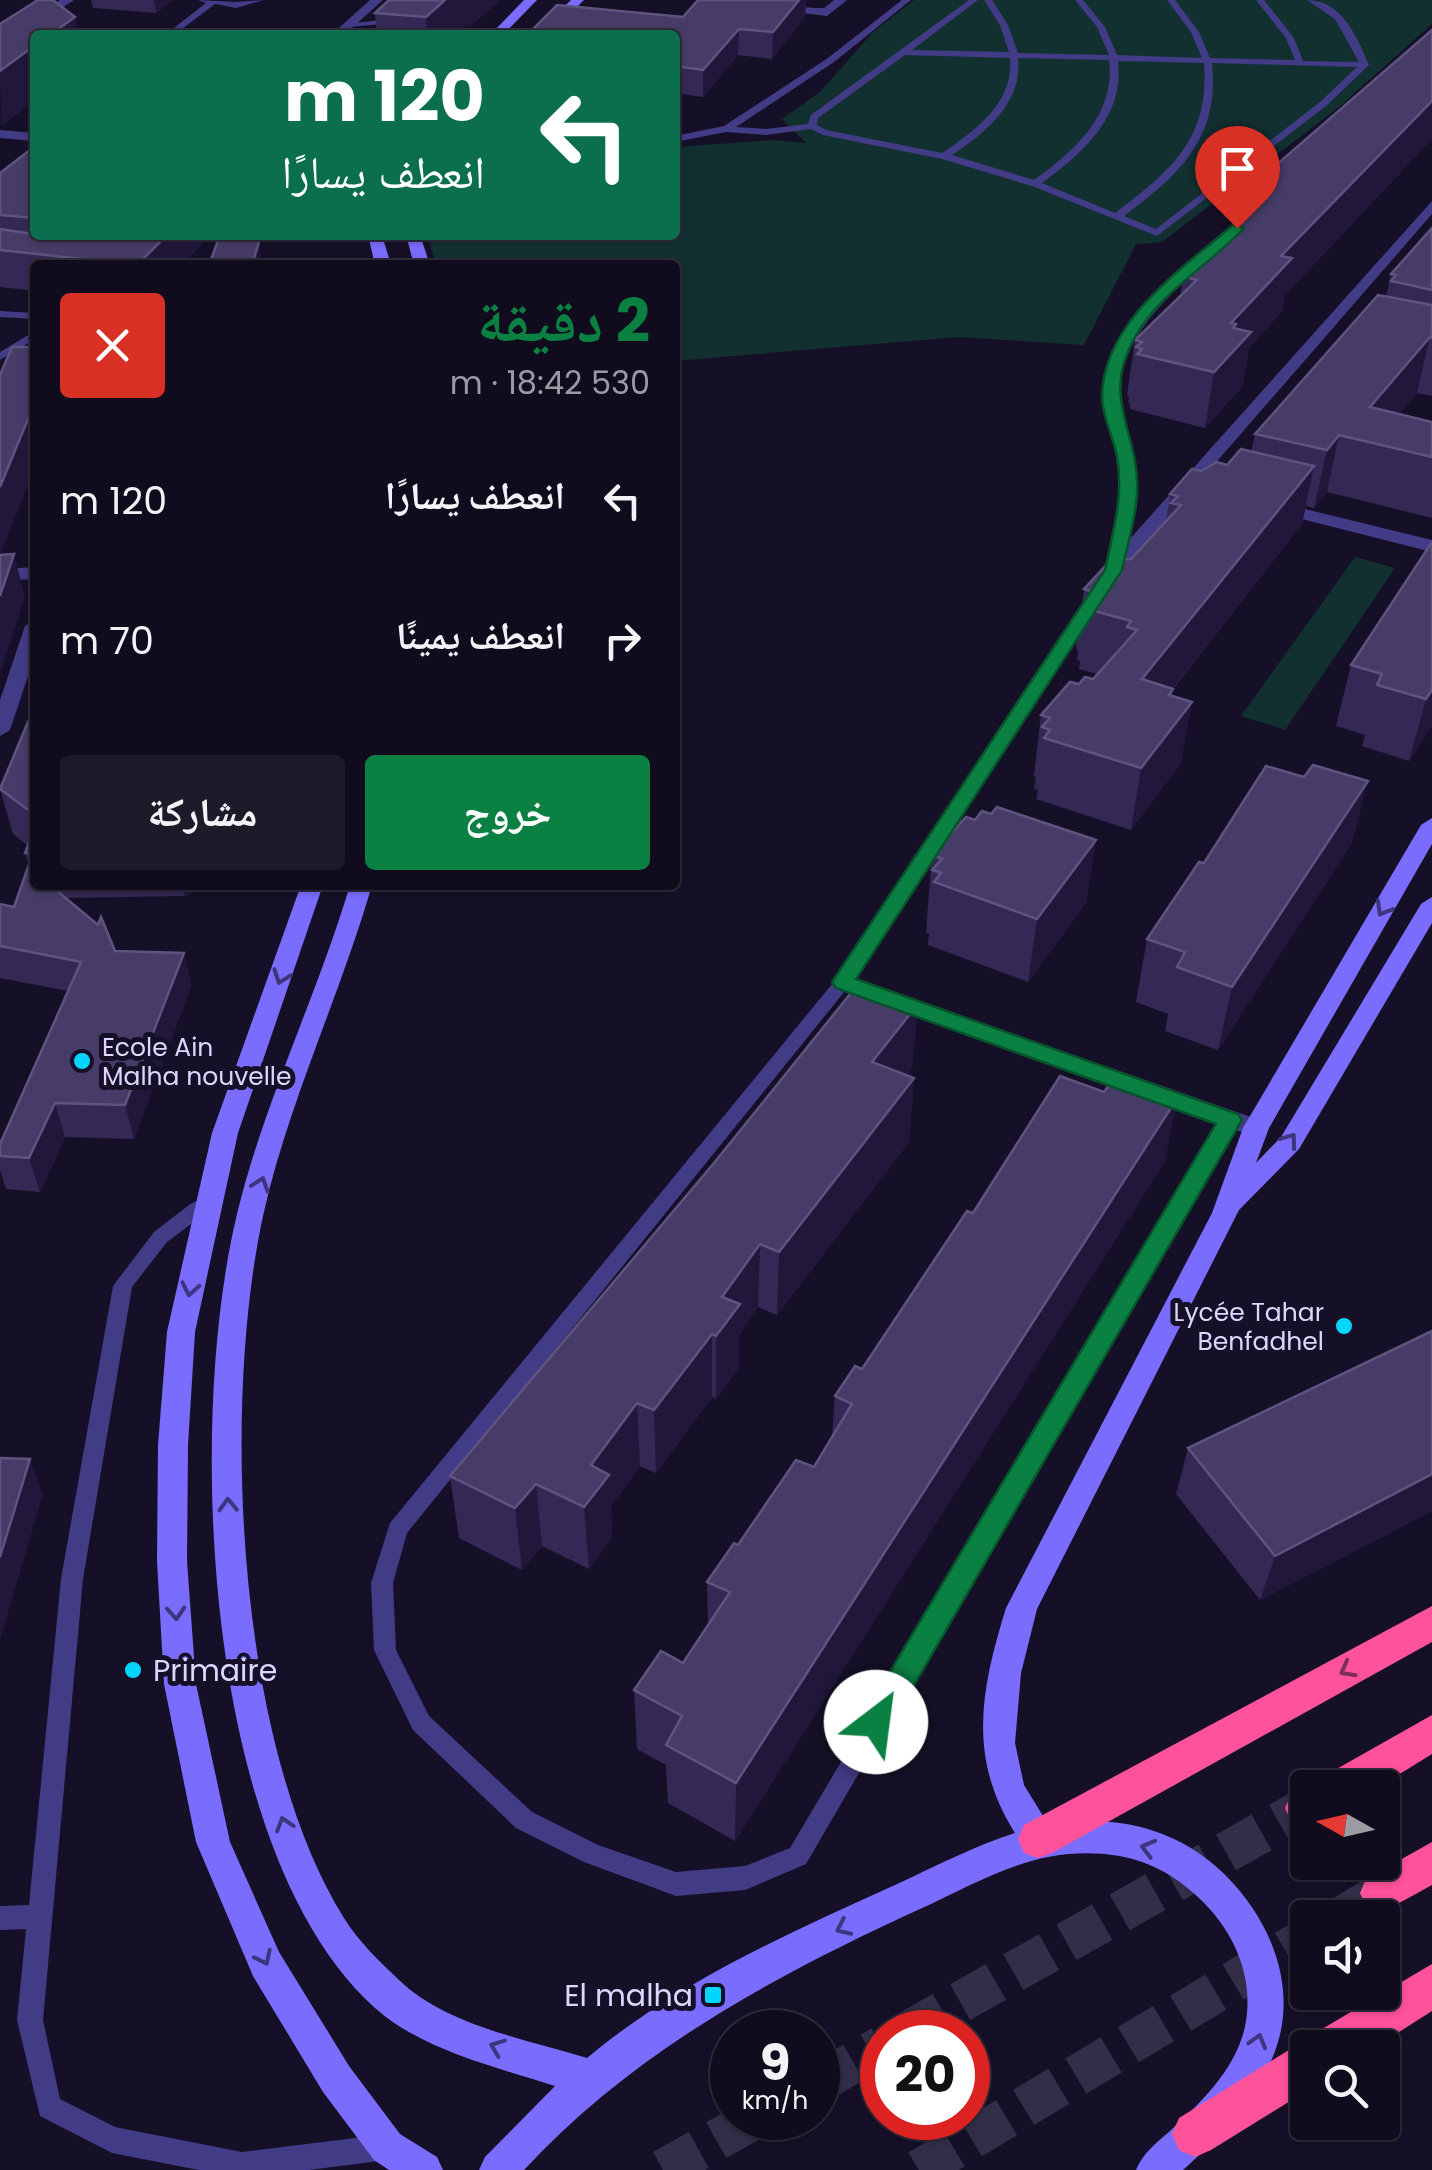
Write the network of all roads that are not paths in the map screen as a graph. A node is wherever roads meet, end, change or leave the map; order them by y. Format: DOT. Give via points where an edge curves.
graph roads {
  1 [pos="68,0"];
  2 [pos="260,0"];
  3 [pos="377,0"];
  4 [pos="421,0"];
  5 [pos="531,0"];
  6 [pos="578,0"];
  7 [pos="705,0"];
  8 [pos="842,0"];
  9 [pos="907,0"];
  10 [pos="974,0"];
  11 [pos="988,0"];
  12 [pos="1078,0"];
  13 [pos="1171,0"];
  14 [pos="1260,0"];
  15 [pos="1312,0"];
  16 [pos="207,2"];
  17 [pos="758,3"];
  18 [pos="350,24"];
  19 [pos="22,30"];
  20 [pos="175,30"];
  21 [pos="343,30"];
  22 [pos="501,30"];
  23 [pos="547,30"];
  24 [pos="30,31"];
  25 [pos="0,46"];
  26 [pos="901,52"];
  27 [pos="1017,54"];
  28 [pos="1116,56"];
  29 [pos="1208,58"];
  30 [pos="1300,60"];
  31 [pos="1365,65"];
  32 [pos="812,126"];
  33 [pos="726,129"];
  34 [pos="0,134"];
  35 [pos="30,136"];
  36 [pos="680,138"];
  37 [pos="944,156"];
  38 [pos="1035,184"];
  39 [pos="1431,208"];
  40 [pos="1117,216"];
  41 [pos="1227,236"];
  42 [pos="2,314"];
  43 [pos="30,316"];
  44 [pos="1319,331"];
  45 [pos="0,333"];
  46 [pos="1338,335"];
  47 [pos="30,337"];
  48 [pos="0,357"];
  49 [pos="1256,503"];
  50 [pos="1432,546"];
  51 [pos="1114,570"];
  52 [pos="30,573"];
  53 [pos="0,574"];
  54 [pos="30,641"];
  55 [pos="0,730"];
  56 [pos="1432,825"];
  57 [pos="310,890"];
  58 [pos="359,890"];
  59 [pos="1432,904"];
  60 [pos="843,982"];
  61 [pos="1230,1120"];
  62 [pos="1256,1128"];
  63 [pos="210,1200"];
  64 [pos="1225,1212"];
  65 [pos="1432,1623"];
  66 [pos="1432,1733"];
  67 [pos="1370,1770"];
  68 [pos="1038,1839"];
  69 [pos="1432,1862"];
  70 [pos="1381,1893"];
  71 [pos="0,1918"];
  72 [pos="40,1918"];
  73 [pos="1432,1986"];
  74 [pos="1362,2030"];
  75 [pos="1290,2075"];
  76 [pos="590,2078"];
  77 [pos="1194,2134"];
  78 [pos="388,2147"];
  79 [pos="424,2170"];
  80 [pos="498,2170"];
  81 [pos="1155,2170"];
  1 -- 19 [label="street"];
  2 -- 16 [label="lane"];
  3 -- 18 [label="street"];
  4 -- 18 [label="lane" via="392,21"];
  5 -- 22 [label="main road"];
  6 -- 23 [label="main road"];
  7 -- 17 [label="street"];
  8 -- 17 [label="street" via="827,12"];
  9 -- 33 [label="lane"];
  10 -- 26 [label="lane"];
  11 -- 27 [label="lane"];
  12 -- 28 [label="lane"];
  13 -- 29 [label="lane"];
  14 -- 30 [label="lane"];
  15 -- 31 [label="lane" via="1330,8 1353,36"];
  16 -- 20 [label="lane"];
  18 -- 21 [label="street"];
  19 -- 24 [label="street"];
  19 -- 25 [label="street"];
  26 -- 27 [label="lane"];
  26 -- 32 [label="lane" via="814,117"];
  27 -- 28 [label="lane"];
  27 -- 37 [label="lane" via="1006,100 970,140"];
  28 -- 29 [label="lane"];
  28 -- 38 [label="lane" via="1115,93 1100,124 1069,161"];
  29 -- 30 [label="lane"];
  29 -- 40 [label="lane" via="1212,82 1202,132 1165,180"];
  30 -- 31 [label="lane"];
  31 -- 40 [label="lane" via="1157,233"];
  32 -- 33 [label="lane"];
  32 -- 37 [label="lane"];
  33 -- 36 [label="lane"];
  34 -- 35 [label="street"];
  37 -- 38 [label="lane"];
  38 -- 40 [label="lane"];
  39 -- 44 [label="street"];
  41 -- 51 [label="street" via="1154,301 1119,360 1110,398 1129,493"];
  42 -- 43 [label="lane"];
  42 -- 45 [label="lane"];
  44 -- 46 [label="street"];
  44 -- 51 [label="street" via="1193,488"];
  47 -- 48 [label="lane"];
  49 -- 50 [label="street"];
  51 -- 60 [label="street"];
  52 -- 53 [label="street"];
  54 -- 55 [label="street"];
  56 -- 62 [label="main road, one-way"];
  57 -- 63 [label="main road, one-way" via="226,1133"];
  76 -- 58 [label="main road, one-way" via="434,2023 388,1995 348,1956 300,1874 242,1662 224,1426 234,1316 250,1215"];
  64 -- 59 [label="main road, one-way" via="1290,1143"];
  60 -- 61 [label="street"];
  60 -- 61 [label="lane" via="398,1529 382,1583 385,1650 422,1724 524,1820 659,1878 676,1884 745,1878 798,1856"];
  61 -- 62 [label="street"];
  62 -- 64 [label="main road"];
  63 -- 72 [label="lane" via="170,1225 123,1286 72,1579"];
  63 -- 78 [label="main road, one-way" via="182,1332 173,1445 180,1684 213,1842 266,1964 336,2079"];
  64 -- 68 [label="main road" via="1022,1608 1006,1659 999,1722 1006,1783"];
  65 -- 68 [label="highway, one-way"];
  66 -- 67 [label="highway"];
  68 -- 76 [label="main road, one-way" via="714,1995"];
  77 -- 68 [label="main road, one-way" via="1247,2072 1260,2039 1265,2002 1258,1946 1228,1900 1170,1854 1102,1837"];
  69 -- 70 [label="highway"];
  71 -- 72 [label="lane"];
  72 -- 78 [label="lane" via="30,2020 49,2107 112,2140 242,2165"];
  73 -- 74 [label="highway"];
  75 -- 77 [label="highway"];
  76 -- 80 [label="main road"];
  77 -- 81 [label="main road"];
  78 -- 79 [label="main road"];
}
